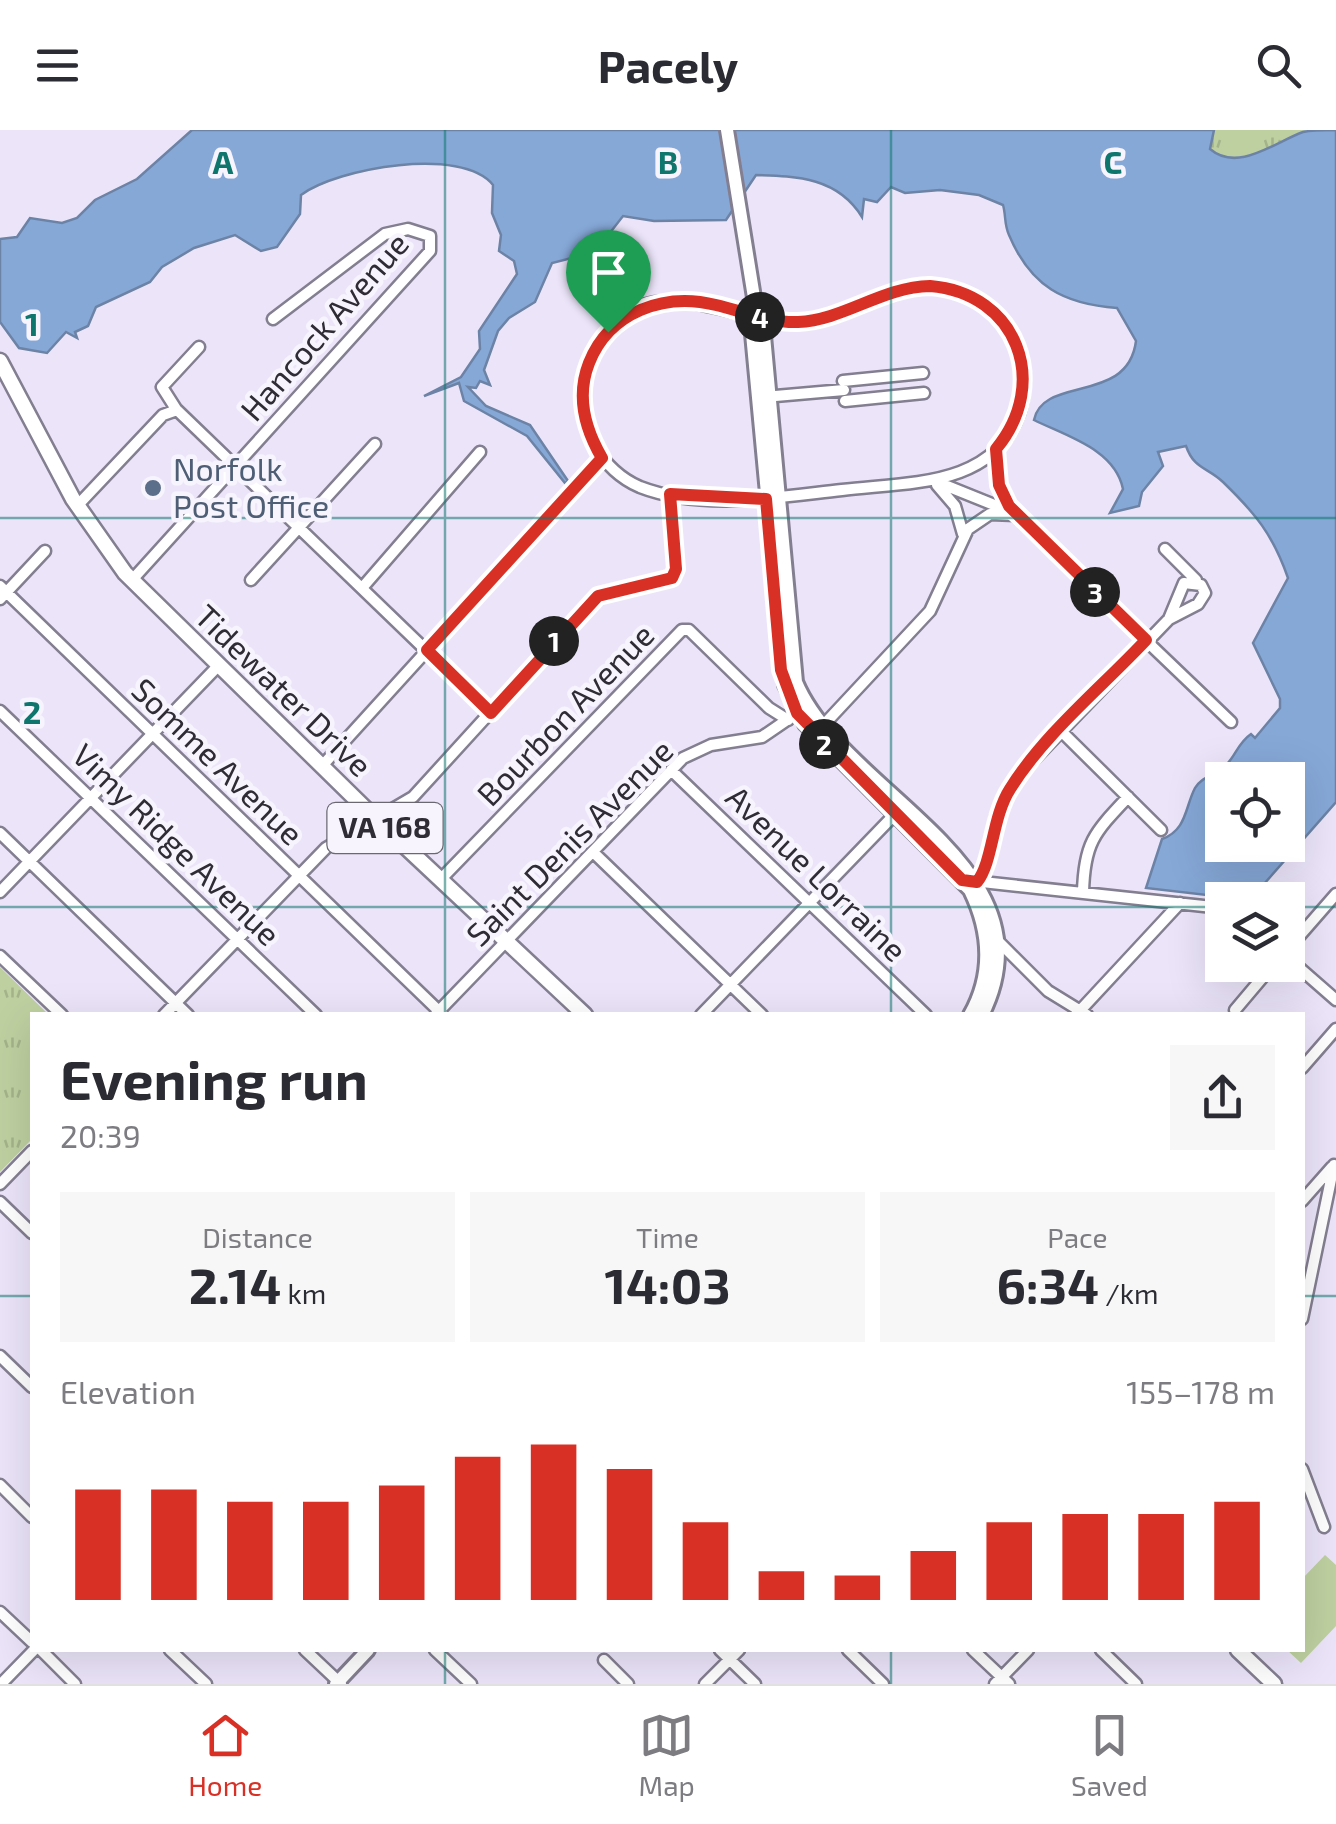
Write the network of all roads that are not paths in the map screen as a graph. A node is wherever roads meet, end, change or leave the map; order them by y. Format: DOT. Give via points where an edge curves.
graph roads {
  1 [pos="729,137"];
  2 [pos="757,316"];
  3 [pos="273,319"];
  4 [pos="199,348"];
  5 [pos="0,360"];
  6 [pos="922,373"];
  7 [pos="844,391"];
  8 [pos="924,393"];
  9 [pos="763,397"];
  10 [pos="177,410"];
  11 [pos="375,444"];
  12 [pos="996,449"];
  13 [pos="480,452"];
  14 [pos="602,458"];
  15 [pos="236,466"];
  16 [pos="932,480"];
  17 [pos="670,494"];
  18 [pos="772,498"];
  19 [pos="77,506"];
  20 [pos="1016,516"];
  21 [pos="300,527"];
  22 [pos="964,536"];
  23 [pos="1165,549"];
  24 [pos="45,552"];
  25 [pos="132,580"];
  26 [pos="251,580"];
  27 [pos="1198,582"];
  28 [pos="362,588"];
  29 [pos="2,593"];
  30 [pos="1169,619"];
  31 [pos="1146,640"];
  32 [pos="427,650"];
  33 [pos="218,666"];
  34 [pos="0,711"];
  35 [pos="491,713"];
  36 [pos="797,713"];
  37 [pos="1231,722"];
  38 [pos="1060,730"];
  39 [pos="819,731"];
  40 [pos="152,734"];
  41 [pos="321,766"];
  42 [pos="672,770"];
  43 [pos="91,798"];
  44 [pos="1128,798"];
  45 [pos="899,809"];
  46 [pos="378,821"];
  47 [pos="1161,830"];
  48 [pos="0,832"];
  49 [pos="593,852"];
  50 [pos="29,861"];
  51 [pos="299,876"];
  52 [pos="441,880"];
  53 [pos="970,881"];
  54 [pos="0,892"];
  55 [pos="1084,893"];
  56 [pos="1336,894"];
  57 [pos="809,902"];
  58 [pos="1180,903"];
  59 [pos="1205,906"];
  60 [pos="1305,930"];
  61 [pos="991,935"];
  62 [pos="238,939"];
  63 [pos="507,942"];
  64 [pos="0,956"];
  65 [pos="1305,973"];
  66 [pos="1259,982"];
  67 [pos="730,984"];
  68 [pos="1336,1000"];
  69 [pos="176,1004"];
  70 [pos="1235,1010"];
  71 [pos="59,1012"];
  72 [pos="167,1012"];
  73 [pos="185,1012"];
  74 [pos="313,1012"];
  75 [pos="438,1012"];
  76 [pos="442,1012"];
  77 [pos="582,1012"];
  78 [pos="705,1012"];
  79 [pos="759,1012"];
  80 [pos="923,1012"];
  81 [pos="971,1012"];
  82 [pos="983,1012"];
  83 [pos="1080,1012"];
  84 [pos="1082,1012"];
  85 [pos="1336,1029"];
  86 [pos="1305,1065"];
  87 [pos="30,1153"];
  88 [pos="1335,1164"];
  89 [pos="0,1184"];
  90 [pos="1305,1198"];
  91 [pos="0,1202"];
  92 [pos="30,1231"];
  93 [pos="1305,1257"];
  94 [pos="1314,1264"];
  95 [pos="1305,1305"];
  96 [pos="0,1356"];
  97 [pos="30,1385"];
  98 [pos="1305,1477"];
  99 [pos="0,1485"];
  100 [pos="30,1514"];
  101 [pos="1324,1527"];
  102 [pos="0,1612"];
  103 [pos="30,1640"];
  104 [pos="35,1652"];
  105 [pos="39,1652"];
  106 [pos="172,1652"];
  107 [pos="307,1652"];
  108 [pos="366,1652"];
  109 [pos="437,1652"];
  110 [pos="722,1652"];
  111 [pos="737,1652"];
  112 [pos="850,1652"];
  113 [pos="975,1652"];
  114 [pos="1026,1652"];
  115 [pos="1103,1652"];
  116 [pos="1240,1652"];
  117 [pos="604,1660"];
  118 [pos="730,1660"];
  119 [pos="1002,1682"];
  120 [pos="338,1683"];
  121 [pos="1,1684"];
  122 [pos="75,1684"];
  123 [pos="206,1684"];
  124 [pos="471,1684"];
  125 [pos="628,1684"];
  126 [pos="704,1684"];
  127 [pos="754,1684"];
  128 [pos="883,1684"];
  129 [pos="1136,1684"];
  130 [pos="1274,1684"];
  1 -- 2 [label="main road"];
  2 -- 9 [label="main road" via="763,325"];
  2 -- 12 [label="street" via="812,320 914,286 942,287 977,300 1006,327 1022,365 1020,412"];
  2 -- 14 [label="street" via="672,301 618,323 592,355 584,384 586,420"];
  3 -- 15 [label="street, Hancock Avenue" via="385,234 422,230 431,239 430,251"];
  4 -- 10 [label="street" via="162,387"];
  5 -- 19 [label="highway, Tidewater Drive / VA 168"];
  6 -- 7 [label="street"];
  7 -- 8 [label="street"];
  7 -- 9 [label="street"];
  9 -- 18 [label="main road"];
  10 -- 15 [label="street"];
  10 -- 19 [label="street" via="163,414"];
  11 -- 21 [label="street"];
  12 -- 16 [label="street" via="970,468"];
  12 -- 20 [label="street" via="999,485"];
  13 -- 28 [label="street"];
  14 -- 17 [label="street" via="637,486"];
  14 -- 32 [label="street"];
  15 -- 21 [label="street"];
  15 -- 25 [label="street, Hancock Avenue"];
  16 -- 18 [label="street"];
  16 -- 20 [label="street"];
  16 -- 22 [label="street" via="956,506"];
  17 -- 18 [label="street"];
  17 -- 35 [label="street" via="672,578 598,596"];
  18 -- 36 [label="main road"];
  19 -- 25 [label="highway, Tidewater Drive / VA 168"];
  20 -- 22 [label="street" via="990,514"];
  20 -- 31 [label="street"];
  21 -- 26 [label="street"];
  21 -- 28 [label="street"];
  22 -- 39 [label="street" via="930,611"];
  23 -- 27 [label="street"];
  24 -- 29 [label="street"];
  25 -- 33 [label="highway, Tidewater Drive / VA 168"];
  27 -- 30 [label="street" via="1181,586"];
  27 -- 30 [label="street" via="1201,602"];
  28 -- 32 [label="street"];
  29 -- 40 [label="street, Somme Avenue"];
  30 -- 31 [label="street"];
  31 -- 37 [label="street"];
  31 -- 38 [label="street"];
  32 -- 35 [label="street"];
  32 -- 41 [label="street"];
  33 -- 40 [label="street"];
  33 -- 41 [label="highway, Tidewater Drive / VA 168"];
  34 -- 43 [label="street, Vimy Ridge Avenue"];
  35 -- 46 [label="street" via="413,797"];
  36 -- 39 [label="main road"];
  36 -- 42 [label="street, Saint Denis Avenue" via="750,742 700,749"];
  36 -- 52 [label="street, Bourbon Avenue" via="769,708 686,630"];
  38 -- 44 [label="street"];
  38 -- 53 [label="street" via="1004,799 986,870"];
  39 -- 45 [label="main road"];
  40 -- 43 [label="street"];
  40 -- 51 [label="street, Somme Avenue"];
  41 -- 46 [label="highway, Tidewater Drive / VA 168"];
  42 -- 49 [label="street, Saint Denis Avenue"];
  42 -- 57 [label="street, Avenue Lorraine"];
  43 -- 50 [label="street"];
  43 -- 62 [label="street, Vimy Ridge Avenue"];
  44 -- 47 [label="street"];
  44 -- 55 [label="street" via="1090,841"];
  45 -- 53 [label="main road"];
  45 -- 57 [label="street"];
  46 -- 51 [label="street" via="326,848"];
  46 -- 52 [label="highway, Tidewater Drive / VA 168"];
  48 -- 50 [label="street"];
  49 -- 63 [label="street, Saint Denis Avenue"];
  49 -- 67 [label="street"];
  50 -- 54 [label="street"];
  50 -- 69 [label="street"];
  51 -- 62 [label="street"];
  51 -- 75 [label="street, Somme Avenue"];
  52 -- 63 [label="highway, Tidewater Drive / VA 168"];
  53 -- 55 [label="street"];
  53 -- 61 [label="main road" via="991,910"];
  55 -- 58 [label="street"];
  56 -- 60 [label="street"];
  57 -- 67 [label="street"];
  57 -- 80 [label="street, Avenue Lorraine"];
  58 -- 59 [label="street"];
  58 -- 84 [label="street"];
  61 -- 81 [label="main road"];
  61 -- 82 [label="main road" via="998,966"];
  61 -- 83 [label="street"];
  62 -- 69 [label="street"];
  62 -- 74 [label="street, Vimy Ridge Avenue"];
  63 -- 76 [label="street, Saint Denis Avenue"];
  63 -- 77 [label="highway, Tidewater Drive / VA 168"];
  64 -- 71 [label="street"];
  65 -- 68 [label="street"];
  66 -- 70 [label="street"];
  67 -- 78 [label="street"];
  67 -- 79 [label="street"];
  69 -- 72 [label="street"];
  69 -- 73 [label="street"];
  85 -- 86 [label="street"];
  87 -- 89 [label="street"];
  88 -- 90 [label="street"];
  88 -- 94 [label="street"];
  91 -- 92 [label="street"];
  93 -- 94 [label="street"];
  94 -- 95 [label="street"];
  96 -- 97 [label="street"];
  98 -- 101 [label="street"];
  99 -- 100 [label="street"];
  102 -- 103 [label="street"];
  104 -- 121 [label="street"];
  105 -- 122 [label="street"];
  106 -- 123 [label="street"];
  107 -- 120 [label="street"];
  108 -- 120 [label="main road"];
  109 -- 124 [label="street"];
  110 -- 118 [label="street"];
  111 -- 118 [label="street"];
  112 -- 128 [label="street"];
  113 -- 119 [label="street"];
  114 -- 119 [label="street"];
  115 -- 129 [label="street"];
  116 -- 130 [label="highway"];
  117 -- 125 [label="street"];
  118 -- 126 [label="street"];
  118 -- 127 [label="street"];
}
